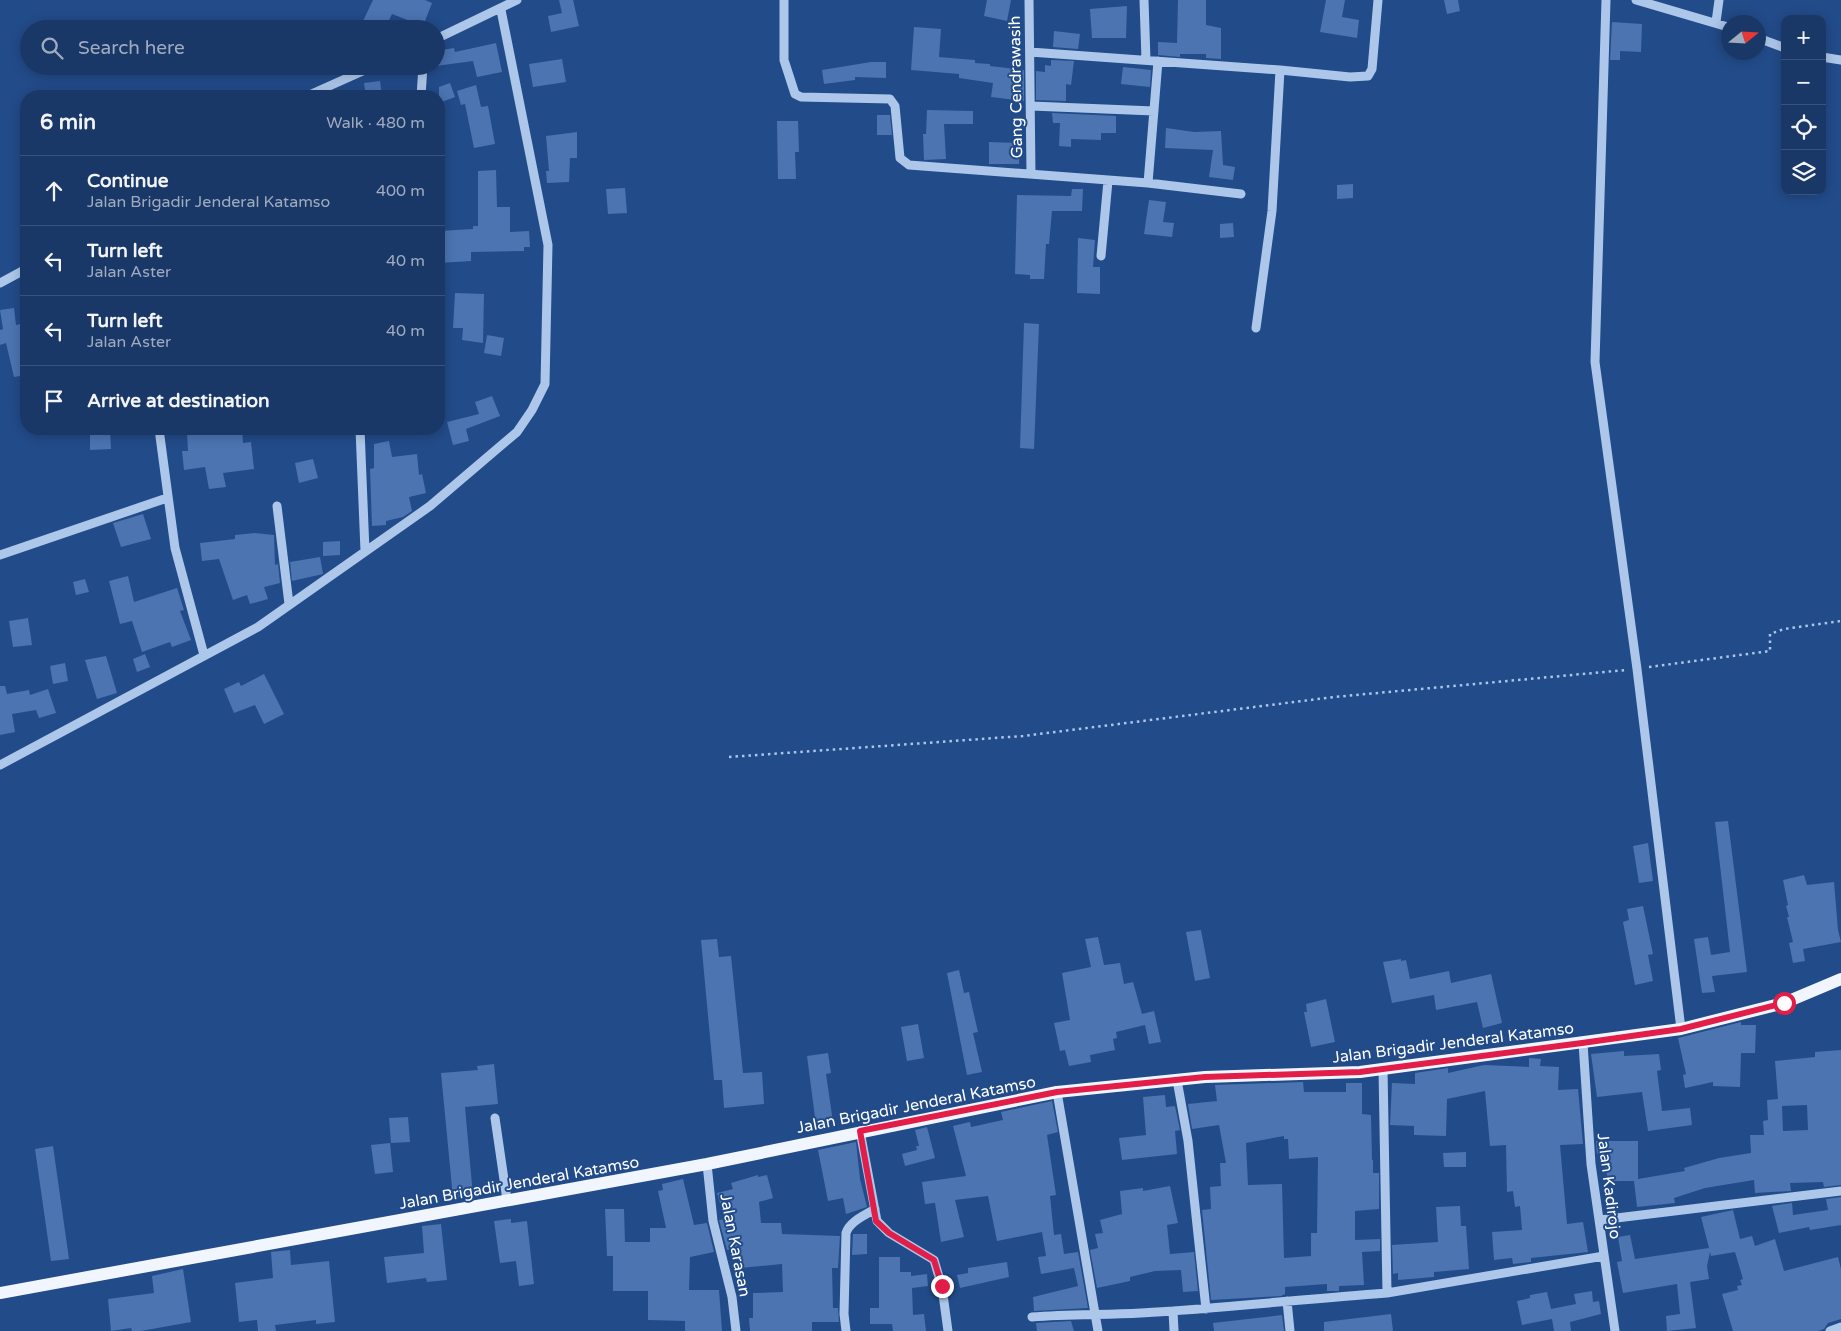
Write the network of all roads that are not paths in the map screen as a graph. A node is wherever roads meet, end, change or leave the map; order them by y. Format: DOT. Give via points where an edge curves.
graph roads {
  1 [pos="518,0"];
  2 [pos="784,0"];
  3 [pos="1029,0"];
  4 [pos="1144,0"];
  5 [pos="1378,0"];
  6 [pos="1606,0"];
  7 [pos="1636,0"];
  8 [pos="1719,0"];
  9 [pos="501,10"];
  10 [pos="1716,22"];
  11 [pos="1721,24"];
  12 [pos="445,34"];
  13 [pos="1766,41"];
  14 [pos="1781,47"];
  15 [pos="1030,52"];
  16 [pos="1826,58"];
  17 [pos="1146,60"];
  18 [pos="1841,60"];
  19 [pos="1158,61"];
  20 [pos="1280,70"];
  21 [pos="354,75"];
  22 [pos="422,75"];
  23 [pos="320,90"];
  24 [pos="421,90"];
  25 [pos="1031,106"];
  26 [pos="1154,111"];
  27 [pos="1030,174"];
  28 [pos="1108,181"];
  29 [pos="1148,183"];
  30 [pos="1240,194"];
  31 [pos="1101,256"];
  32 [pos="20,272"];
  33 [pos="0,283"];
  34 [pos="1256,328"];
  35 [pos="160,435"];
  36 [pos="360,435"];
  37 [pos="167,498"];
  38 [pos="277,506"];
  39 [pos="365,551"];
  40 [pos="0,555"];
  41 [pos="289,604"];
  42 [pos="204,656"];
  43 [pos="0,765"];
  44 [pos="1841,979"];
  45 [pos="1681,1029"];
  46 [pos="1582,1043"];
  47 [pos="1383,1069"];
  48 [pos="1177,1080"];
  49 [pos="1057,1092"];
  50 [pos="495,1118"];
  51 [pos="860,1131"];
  52 [pos="707,1164"];
  53 [pos="1841,1191"];
  54 [pos="507,1200"];
  55 [pos="875,1209"];
  56 [pos="1600,1220"];
  57 [pos="1604,1256"];
  58 [pos="0,1293"];
  59 [pos="1387,1293"];
  60 [pos="1287,1301"];
  61 [pos="1206,1309"];
  62 [pos="1173,1311"];
  63 [pos="1096,1316"];
  64 [pos="1032,1317"];
  65 [pos="1841,1327"];
  66 [pos="736,1331"];
  67 [pos="846,1331"];
  68 [pos="948,1331"];
  69 [pos="1098,1331"];
  70 [pos="1174,1331"];
  71 [pos="1290,1331"];
  72 [pos="1615,1331"];
  73 [pos="1830,1331"];
  1 -- 9 [label="street"];
  2 -- 27 [label="street" via="784,60 786,73 797,95 890,99 895,106 900,158 909,165"];
  3 -- 15 [label="street, Gang Cendrawasih"];
  4 -- 17 [label="street"];
  5 -- 20 [label="street" via="1372,69 1368,76"];
  6 -- 45 [label="street" via="1595,362"];
  7 -- 10 [label="street"];
  8 -- 10 [label="street"];
  9 -- 12 [label="street"];
  9 -- 39 [label="street" via="548,246 545,384 517,432 430,506"];
  10 -- 11 [label="street"];
  13 -- 14 [label="street"];
  15 -- 17 [label="street"];
  15 -- 25 [label="street, Gang Cendrawasih"];
  16 -- 18 [label="street"];
  17 -- 19 [label="street"];
  19 -- 20 [label="street"];
  19 -- 26 [label="street"];
  20 -- 34 [label="street" via="1272,211"];
  21 -- 23 [label="street"];
  22 -- 24 [label="street"];
  25 -- 26 [label="street"];
  25 -- 27 [label="street, Gang Cendrawasih"];
  26 -- 29 [label="street"];
  27 -- 28 [label="street"];
  28 -- 29 [label="street"];
  28 -- 31 [label="street"];
  29 -- 30 [label="street"];
  32 -- 33 [label="street"];
  35 -- 37 [label="street"];
  36 -- 39 [label="street"];
  37 -- 40 [label="street"];
  37 -- 42 [label="street" via="174,548"];
  38 -- 41 [label="street"];
  39 -- 41 [label="street"];
  41 -- 42 [label="street" via="258,626"];
  42 -- 43 [label="street"];
  44 -- 45 [label="main road, Jalan Brigadir Jenderal Katamso" via="1784,1003"];
  45 -- 46 [label="main road, Jalan Brigadir Jenderal Katamso"];
  46 -- 47 [label="main road, Jalan Brigadir Jenderal Katamso"];
  46 -- 56 [label="street, Jalan Kadirojo" via="1591,1164"];
  47 -- 48 [label="main road, Jalan Brigadir Jenderal Katamso"];
  47 -- 59 [label="street"];
  48 -- 49 [label="main road, Jalan Brigadir Jenderal Katamso"];
  48 -- 61 [label="street" via="1188,1141"];
  49 -- 51 [label="main road, Jalan Brigadir Jenderal Katamso"];
  49 -- 63 [label="street"];
  50 -- 54 [label="street"];
  51 -- 52 [label="main road, Jalan Brigadir Jenderal Katamso"];
  51 -- 55 [label="street"];
  52 -- 54 [label="main road, Jalan Brigadir Jenderal Katamso"];
  52 -- 66 [label="street, Jalan Karasan" via="713,1221 732,1298"];
  53 -- 56 [label="street"];
  54 -- 58 [label="main road, Jalan Brigadir Jenderal Katamso"];
  55 -- 67 [label="street" via="848,1227 846,1234"];
  55 -- 68 [label="street" via="876,1221 889,1233 934,1260 942,1286"];
  56 -- 57 [label="street, Jalan Kadirojo"];
  57 -- 59 [label="street"];
  57 -- 72 [label="street, Jalan Kadirojo"];
  59 -- 60 [label="street"];
  60 -- 61 [label="street"];
  60 -- 71 [label="street"];
  61 -- 62 [label="street"];
  62 -- 63 [label="street"];
  62 -- 70 [label="street"];
  63 -- 64 [label="street"];
  63 -- 69 [label="street"];
  65 -- 73 [label="street"];
}
